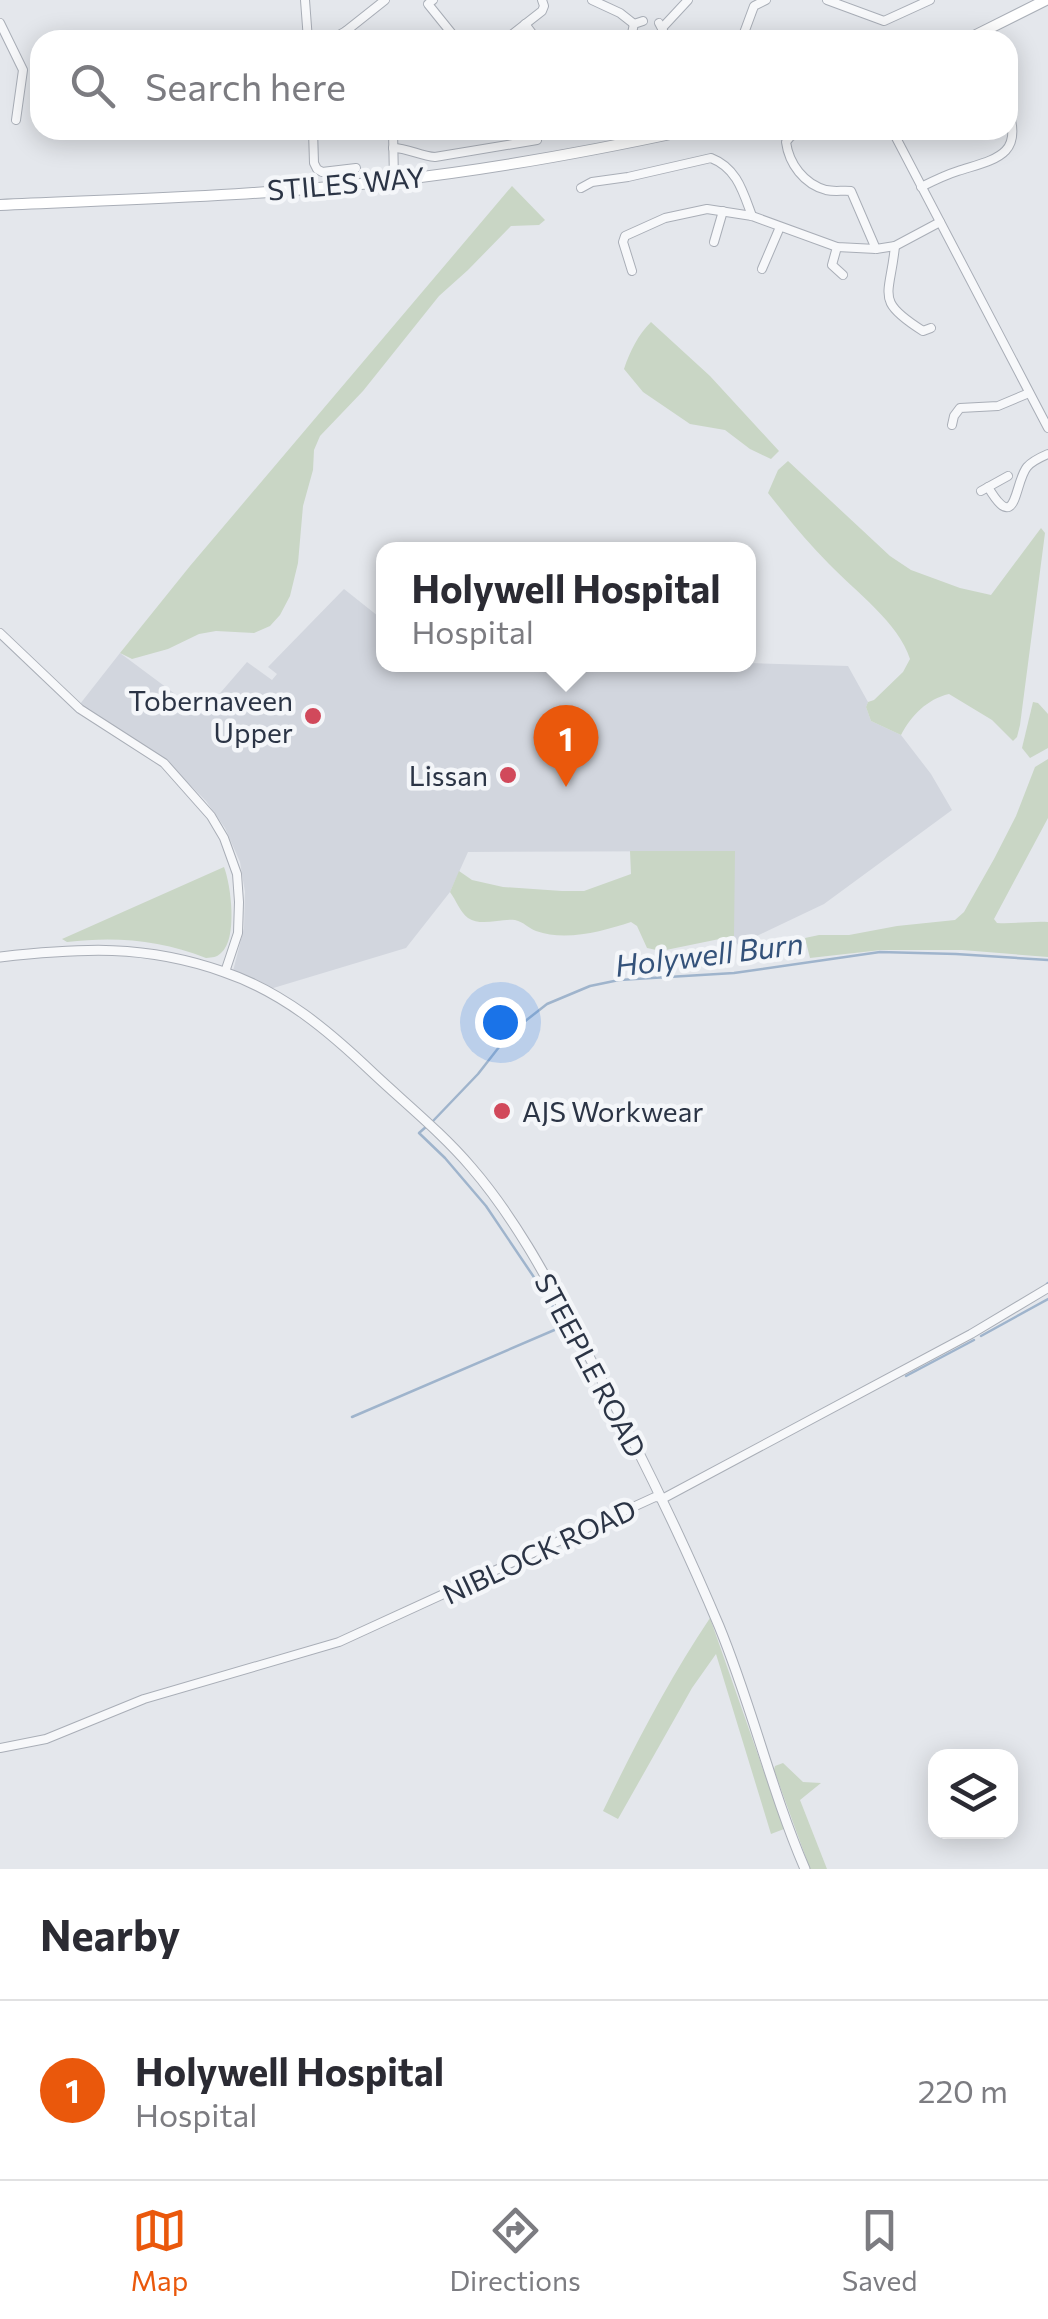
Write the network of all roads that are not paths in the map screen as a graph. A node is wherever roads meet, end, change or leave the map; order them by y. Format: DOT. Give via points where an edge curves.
graph roads {
  1 [pos="306,0"];
  2 [pos="384,0"];
  3 [pos="542,0"];
  4 [pos="592,0"];
  5 [pos="688,0"];
  6 [pos="766,0"];
  7 [pos="827,0"];
  8 [pos="930,0"];
  9 [pos="1046,0"];
  10 [pos="428,1"];
  11 [pos="752,3"];
  12 [pos="910,4"];
  13 [pos="0,23"];
  14 [pos="525,24"];
  15 [pos="636,26"];
  16 [pos="308,30"];
  17 [pos="347,30"];
  18 [pos="448,30"];
  19 [pos="518,30"];
  20 [pos="530,30"];
  21 [pos="664,30"];
  22 [pos="746,30"];
  23 [pos="986,30"];
  24 [pos="16,120"];
  25 [pos="313,140"];
  26 [pos="393,140"];
  27 [pos="532,140"];
  28 [pos="635,140"];
  29 [pos="788,140"];
  30 [pos="897,140"];
  31 [pos="1011,140"];
  32 [pos="393,148"];
  33 [pos="356,168"];
  34 [pos="394,180"];
  35 [pos="921,187"];
  36 [pos="581,188"];
  37 [pos="0,205"];
  38 [pos="723,211"];
  39 [pos="752,216"];
  40 [pos="940,222"];
  41 [pos="780,227"];
  42 [pos="708,230"];
  43 [pos="718,231"];
  44 [pos="714,242"];
  45 [pos="895,246"];
  46 [pos="837,247"];
  47 [pos="876,249"];
  48 [pos="762,269"];
  49 [pos="632,271"];
  50 [pos="843,275"];
  51 [pos="931,328"];
  52 [pos="1029,392"];
  53 [pos="952,425"];
  54 [pos="1048,428"];
  55 [pos="1048,454"];
  56 [pos="1008,476"];
  57 [pos="0,633"];
  58 [pos="0,957"];
  59 [pos="225,972"];
  60 [pos="1048,1288"];
  61 [pos="660,1497"];
  62 [pos="0,1748"];
  63 [pos="805,1869"];
  1 -- 16 [label="street"];
  2 -- 17 [label="street"];
  3 -- 14 [label="street" via="543,9"];
  4 -- 15 [label="street"];
  5 -- 21 [label="street"];
  6 -- 11 [label="street"];
  7 -- 12 [label="street" via="882,20"];
  8 -- 12 [label="street"];
  9 -- 23 [label="main road"];
  10 -- 18 [label="street"];
  11 -- 22 [label="street"];
  13 -- 24 [label="street" via="24,73"];
  14 -- 19 [label="street"];
  14 -- 20 [label="street"];
  25 -- 33 [label="street" via="317,169"];
  26 -- 32 [label="street"];
  27 -- 32 [label="street" via="430,157"];
  28 -- 34 [label="main road, STILES WAY"];
  29 -- 47 [label="street" via="803,177 822,188 851,191"];
  30 -- 35 [label="street"];
  31 -- 35 [label="street" via="994,160"];
  32 -- 34 [label="street"];
  34 -- 37 [label="main road, STILES WAY"];
  35 -- 40 [label="street"];
  36 -- 39 [label="street" via="711,158 737,178"];
  38 -- 39 [label="street"];
  38 -- 43 [label="street"];
  38 -- 49 [label="street" via="674,215 618,240 632,258"];
  39 -- 41 [label="street"];
  40 -- 45 [label="street"];
  40 -- 52 [label="street"];
  41 -- 46 [label="street"];
  41 -- 48 [label="street" via="774,254"];
  42 -- 43 [label="street"];
  43 -- 44 [label="street"];
  45 -- 47 [label="street"];
  45 -- 51 [label="street" via="892,307 923,332"];
  46 -- 47 [label="street"];
  46 -- 50 [label="street" via="832,264"];
  52 -- 53 [label="street" via="998,406 960,408"];
  52 -- 54 [label="street"];
  55 -- 56 [label="street" via="1027,467 1016,499 1004,507 985,489"];
  57 -- 59 [label="street" via="80,709 164,762 211,816 237,874 238,934"];
  58 -- 59 [label="street, STEEPLE ROAD" via="149,952"];
  59 -- 61 [label="street, STEEPLE ROAD" via="317,1022 483,1182 564,1311"];
  60 -- 61 [label="street, NIBLOCK ROAD"];
  61 -- 62 [label="street, NIBLOCK ROAD" via="339,1642"];
  61 -- 63 [label="street, STEEPLE ROAD" via="719,1627"];
}
